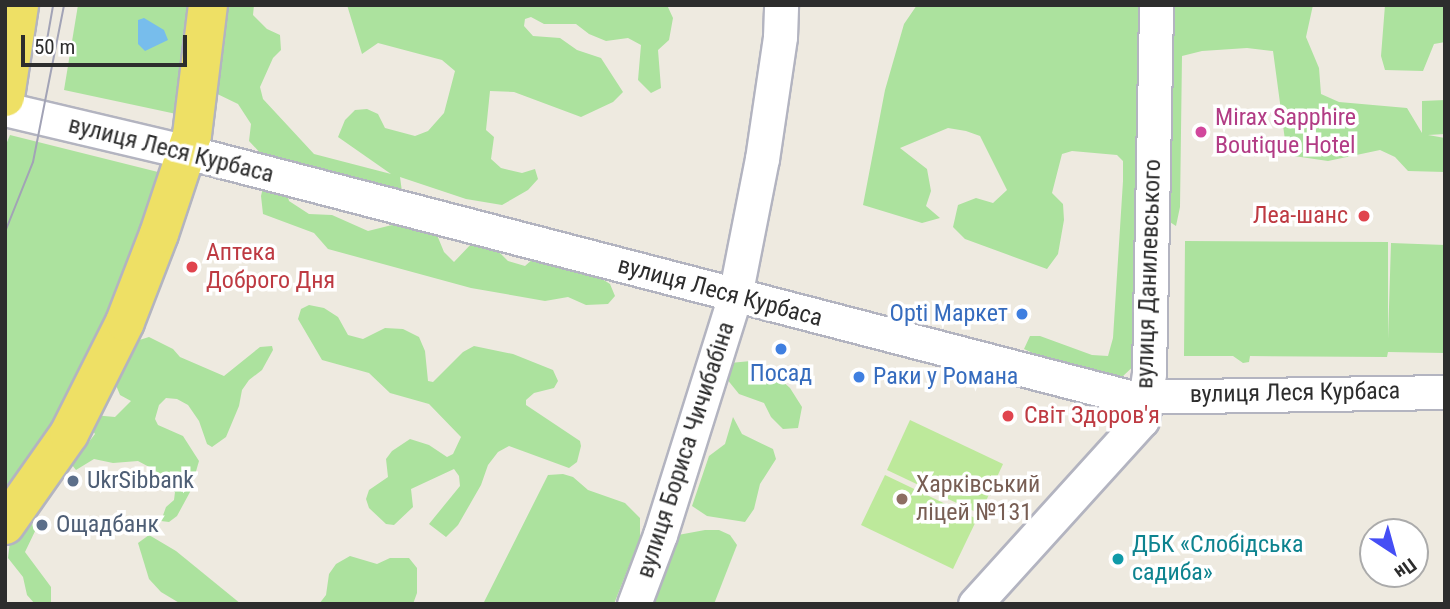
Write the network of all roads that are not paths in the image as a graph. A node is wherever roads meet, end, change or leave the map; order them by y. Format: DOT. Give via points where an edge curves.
graph roads {
  1 [pos="19,5"];
  2 [pos="208,5"];
  3 [pos="781,5"];
  4 [pos="1156,5"];
  5 [pos="5,97"];
  6 [pos="5,109"];
  7 [pos="187,152"];
  8 [pos="735,296"];
  9 [pos="1445,391"];
  10 [pos="1147,396"];
  11 [pos="5,525"];
  12 [pos="634,604"];
  13 [pos="975,604"];
  1 -- 5 [label="main road"];
  2 -- 7 [label="main road"];
  3 -- 8 [label="street, вулиця Бориса Чичибабіна" via="762,159"];
  4 -- 10 [label="street, вулиця Данилевського"];
  6 -- 7 [label="street, вулиця Леся Курбаса"];
  7 -- 8 [label="street, вулиця Леся Курбаса"];
  7 -- 11 [label="main road" via="118,334 69,434"];
  8 -- 10 [label="street, вулиця Леся Курбаса" via="1116,394"];
  8 -- 12 [label="street, вулиця Бориса Чичибабіна"];
  9 -- 10 [label="street, вулиця Леся Курбаса"];
  10 -- 13 [label="street, вулиця Данилевського" via="1142,419"];
}
